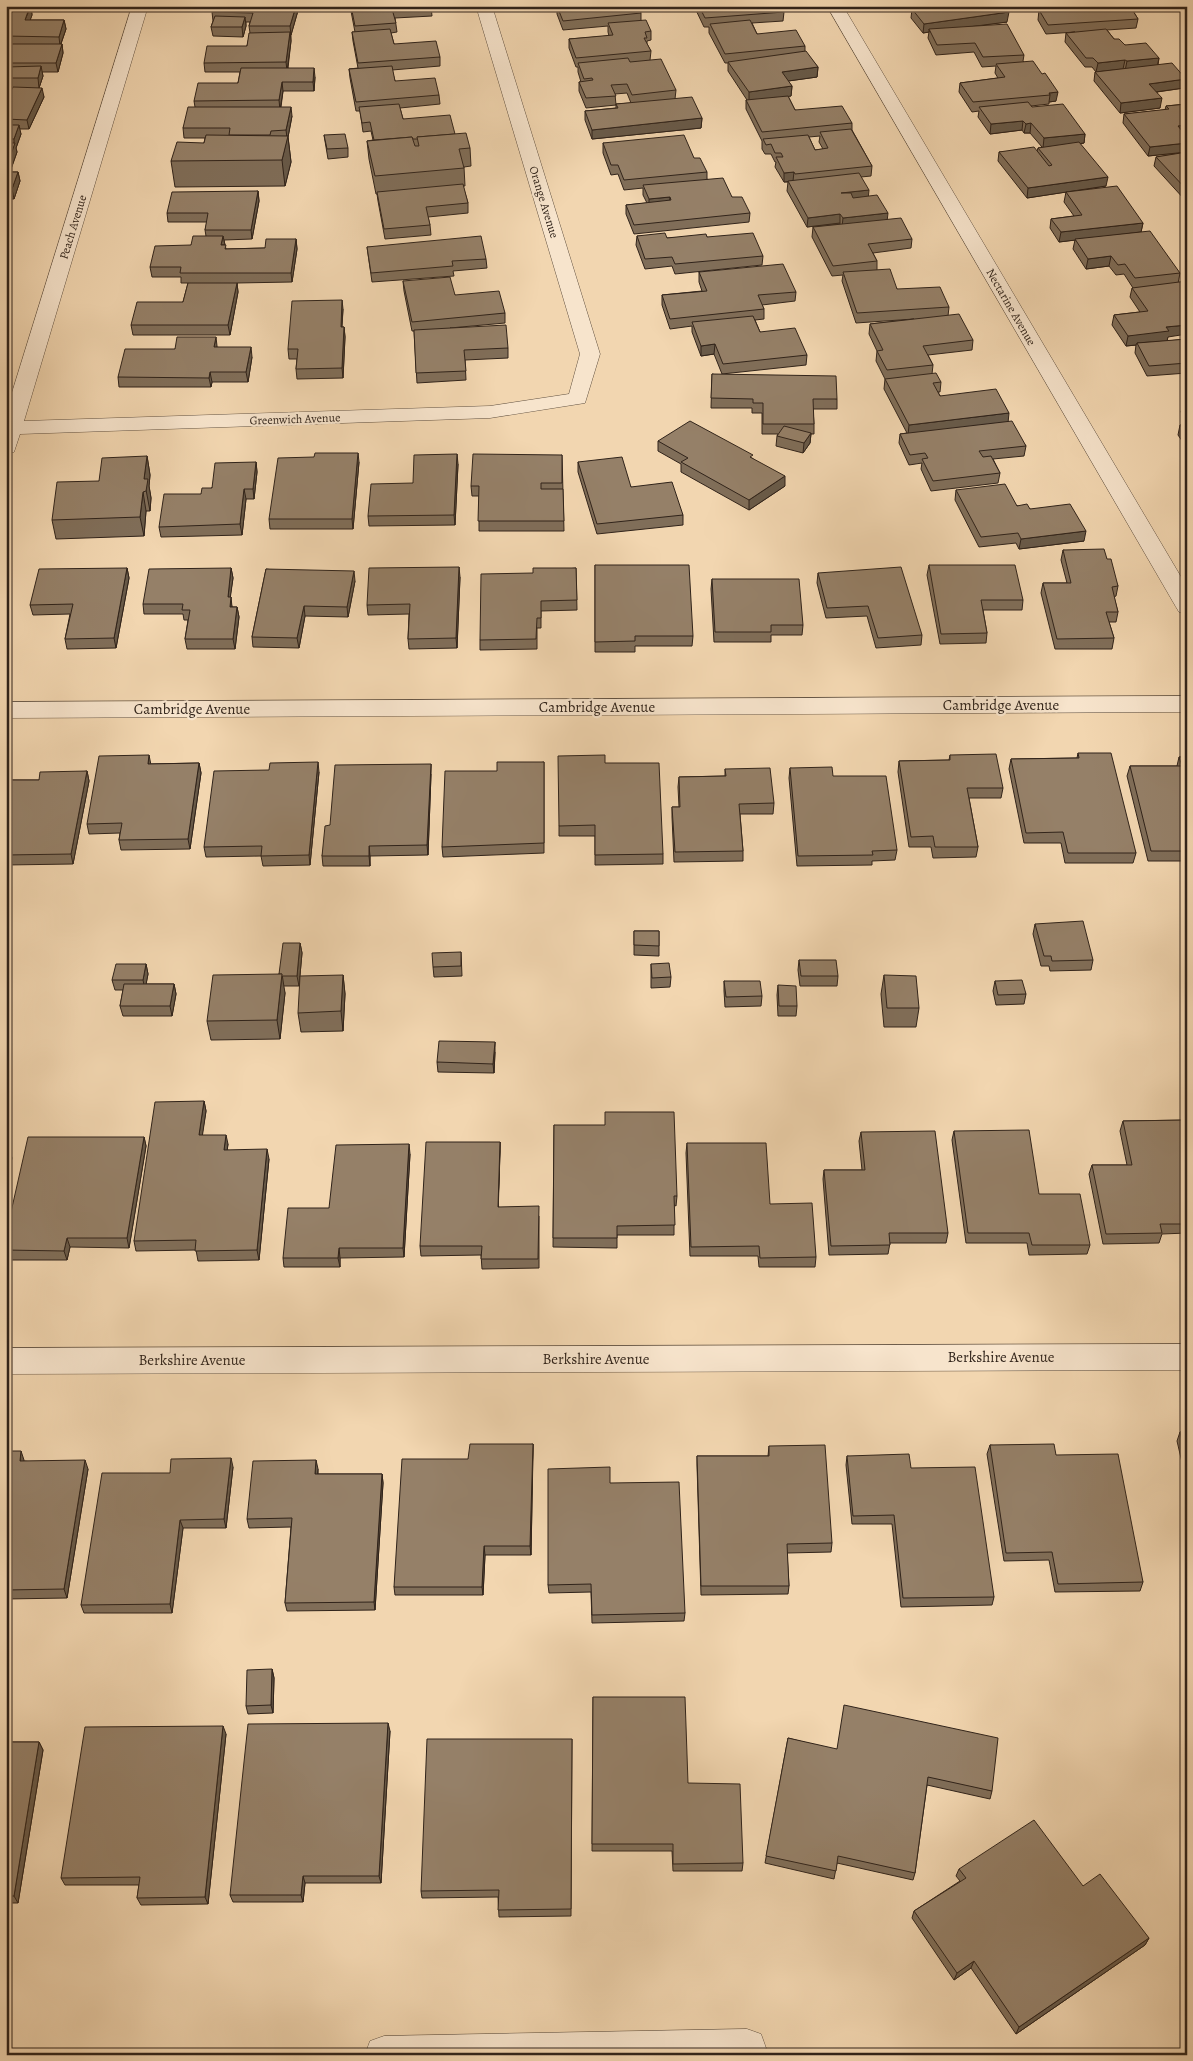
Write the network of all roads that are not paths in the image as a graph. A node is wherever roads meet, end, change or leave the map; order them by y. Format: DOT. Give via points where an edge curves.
graph roads {
  1 [pos="140,6"];
  2 [pos="484,6"];
  3 [pos="835,6"];
  4 [pos="578,398"];
  5 [pos="9,437"];
  6 [pos="1187,607"];
  7 [pos="1187,704"];
  8 [pos="6,710"];
  9 [pos="1187,1357"];
  10 [pos="6,1361"];
  11 [pos="747,2048"];
  12 [pos="384,2055"];
  1 -- 5 [label="street, Peach Avenue"];
  2 -- 4 [label="street, Orange Avenue" via="590,354"];
  3 -- 6 [label="street, Nectarine Avenue"];
  4 -- 5 [label="street, Greenwich Avenue" via="490,412"];
  7 -- 8 [label="street, Cambridge Avenue"];
  9 -- 10 [label="street, Berkshire Avenue"];
  11 -- 12 [label="street"];
}
